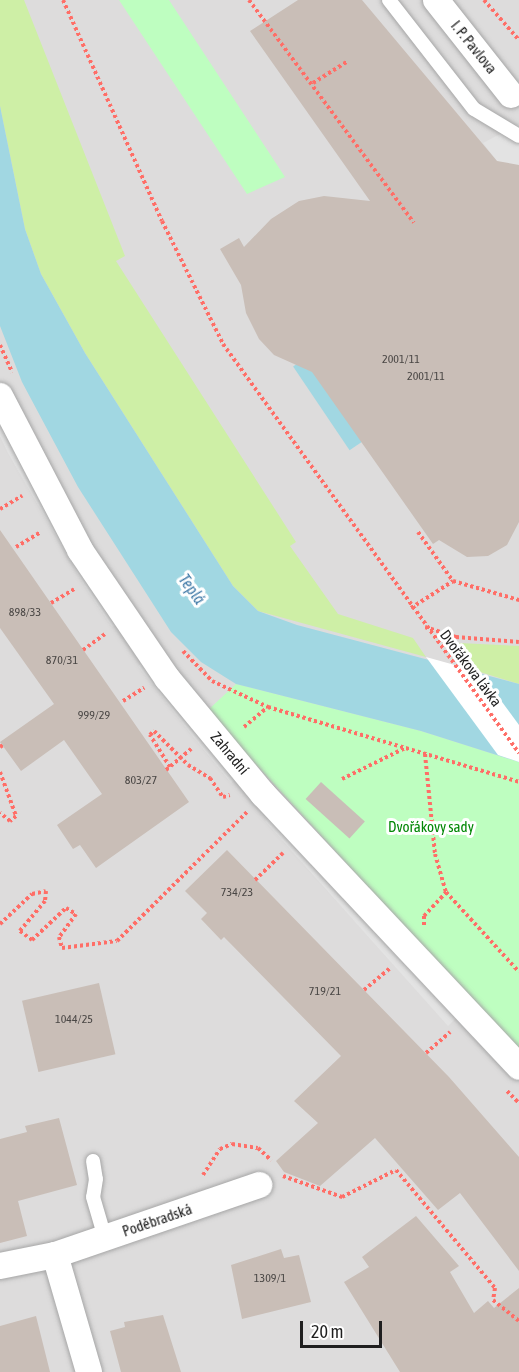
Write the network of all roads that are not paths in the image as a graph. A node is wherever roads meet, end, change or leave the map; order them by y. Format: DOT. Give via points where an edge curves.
graph roads {
  1 [pos="389,0"];
  2 [pos="436,0"];
  3 [pos="512,95"];
  4 [pos="519,136"];
  5 [pos="8,389"];
  6 [pos="519,1067"];
  7 [pos="93,1161"];
  8 [pos="259,1185"];
  9 [pos="105,1238"];
  10 [pos="55,1254"];
  11 [pos="0,1266"];
  12 [pos="89,1372"];
  1 -- 4 [label="lane" via="474,109"];
  2 -- 3 [label="street, I. P. Pavlova"];
  5 -- 6 [label="street, Zahradní" via="80,550 167,678 263,794"];
  7 -- 9 [label="lane" via="93,1197"];
  8 -- 9 [label="street, Poděbradská"];
  9 -- 10 [label="street, Poděbradská"];
  10 -- 11 [label="street, Poděbradská"];
  10 -- 12 [label="street"];
}
